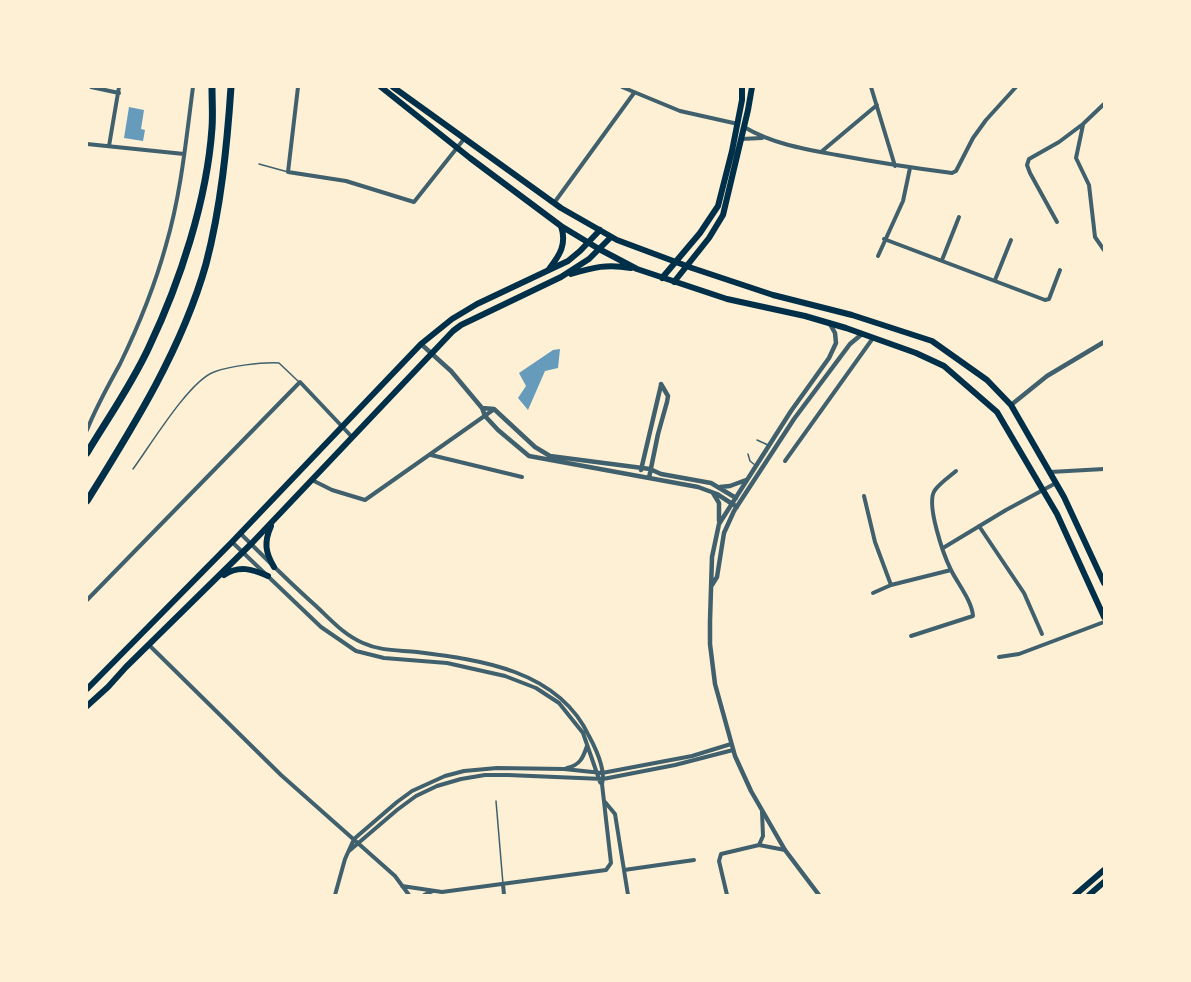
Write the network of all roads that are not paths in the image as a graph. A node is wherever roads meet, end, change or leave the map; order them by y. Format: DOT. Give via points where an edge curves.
graph roads {
  1 [pos="91,87"];
  2 [pos="119,87"];
  3 [pos="193,87"];
  4 [pos="212,87"];
  5 [pos="231,87"];
  6 [pos="298,87"];
  7 [pos="381,87"];
  8 [pos="393,87"];
  9 [pos="622,87"];
  10 [pos="742,87"];
  11 [pos="752,87"];
  12 [pos="871,87"];
  13 [pos="1016,87"];
  14 [pos="118,93"];
  15 [pos="634,93"];
  16 [pos="1104,104"];
  17 [pos="877,105"];
  18 [pos="1083,124"];
  19 [pos="736,125"];
  20 [pos="745,125"];
  21 [pos="762,138"];
  22 [pos="464,139"];
  23 [pos="741,139"];
  24 [pos="87,144"];
  25 [pos="110,146"];
  26 [pos="457,147"];
  27 [pos="821,152"];
  28 [pos="184,154"];
  29 [pos="259,164"];
  30 [pos="895,166"];
  31 [pos="910,168"];
  32 [pos="288,172"];
  33 [pos="554,203"];
  34 [pos="959,217"];
  35 [pos="1057,222"];
  36 [pos="561,226"];
  37 [pos="600,230"];
  38 [pos="611,237"];
  39 [pos="885,239"];
  40 [pos="1011,240"];
  41 [pos="588,242"];
  42 [pos="598,249"];
  43 [pos="1104,250"];
  44 [pos="878,256"];
  45 [pos="942,260"];
  46 [pos="675,261"];
  47 [pos="686,266"];
  48 [pos="637,269"];
  49 [pos="1060,270"];
  50 [pos="546,272"];
  51 [pos="561,277"];
  52 [pos="662,278"];
  53 [pos="995,280"];
  54 [pos="674,282"];
  55 [pos="830,324"];
  56 [pos="862,334"];
  57 [pos="874,338"];
  58 [pos="1104,342"];
  59 [pos="421,344"];
  60 [pos="430,355"];
  61 [pos="300,382"];
  62 [pos="1011,405"];
  63 [pos="482,408"];
  64 [pos="494,409"];
  65 [pos="93,414"];
  66 [pos="485,416"];
  67 [pos="87,419"];
  68 [pos="341,426"];
  69 [pos="87,430"];
  70 [pos="352,437"];
  71 [pos="757,440"];
  72 [pos="769,446"];
  73 [pos="87,453"];
  74 [pos="430,454"];
  75 [pos="748,454"];
  76 [pos="785,461"];
  77 [pos="756,466"];
  78 [pos="642,468"];
  79 [pos="133,469"];
  80 [pos="650,469"];
  81 [pos="1104,470"];
  82 [pos="956,471"];
  83 [pos="1050,472"];
  84 [pos="640,476"];
  85 [pos="522,477"];
  86 [pos="649,477"];
  87 [pos="748,478"];
  88 [pos="312,480"];
  89 [pos="1056,483"];
  90 [pos="720,487"];
  91 [pos="710,490"];
  92 [pos="1044,490"];
  93 [pos="864,496"];
  94 [pos="735,497"];
  95 [pos="87,501"];
  96 [pos="741,501"];
  97 [pos="731,504"];
  98 [pos="737,507"];
  99 [pos="274,520"];
  100 [pos="718,524"];
  101 [pos="979,526"];
  102 [pos="240,534"];
  103 [pos="232,542"];
  104 [pos="251,544"];
  105 [pos="942,549"];
  106 [pos="243,552"];
  107 [pos="274,567"];
  108 [pos="951,570"];
  109 [pos="268,576"];
  110 [pos="1104,580"];
  111 [pos="211,583"];
  112 [pos="712,585"];
  113 [pos="891,585"];
  114 [pos="873,593"];
  115 [pos="87,600"];
  116 [pos="1102,607"];
  117 [pos="1104,617"];
  118 [pos="1104,622"];
  119 [pos="1042,634"];
  120 [pos="911,636"];
  121 [pos="149,645"];
  122 [pos="999,657"];
  123 [pos="87,689"];
  124 [pos="87,706"];
  125 [pos="588,746"];
  126 [pos="732,747"];
  127 [pos="564,768"];
  128 [pos="600,773"];
  129 [pos="602,781"];
  130 [pos="496,801"];
  131 [pos="606,802"];
  132 [pos="762,812"];
  133 [pos="354,838"];
  134 [pos="358,843"];
  135 [pos="759,845"];
  136 [pos="785,850"];
  137 [pos="347,854"];
  138 [pos="693,860"];
  139 [pos="624,870"];
  140 [pos="1104,870"];
  141 [pos="1104,882"];
  142 [pos="503,884"];
  143 [pos="402,886"];
  144 [pos="432,893"];
  145 [pos="335,895"];
  146 [pos="409,895"];
  147 [pos="424,895"];
  148 [pos="504,895"];
  149 [pos="627,895"];
  150 [pos="727,895"];
  151 [pos="819,895"];
  152 [pos="1075,895"];
  153 [pos="1089,895"];
  1 -- 14 [label="street"];
  2 -- 14 [label="street"];
  3 -- 28 [label="street"];
  4 -- 73 [label="highway" via="212,129 185,259 165,313 137,370"];
  5 -- 95 [label="highway" via="216,221 205,266 157,382"];
  6 -- 32 [label="street"];
  7 -- 26 [label="main road"];
  8 -- 22 [label="main road"];
  9 -- 15 [label="street"];
  10 -- 19 [label="main road"];
  11 -- 20 [label="main road"];
  12 -- 17 [label="street"];
  13 -- 31 [label="street" via="973,138 956,171"];
  14 -- 25 [label="street"];
  15 -- 19 [label="street" via="681,111"];
  15 -- 33 [label="street"];
  16 -- 18 [label="street"];
  17 -- 27 [label="street"];
  17 -- 30 [label="street"];
  18 -- 35 [label="street" via="1034,155 1027,165"];
  18 -- 43 [label="street" via="1076,158 1089,185 1095,237"];
  19 -- 20 [label="street"];
  19 -- 46 [label="main road" via="718,206"];
  20 -- 21 [label="street"];
  20 -- 23 [label="main road"];
  21 -- 23 [label="street"];
  21 -- 27 [label="street"];
  22 -- 26 [label="street"];
  22 -- 33 [label="main road"];
  23 -- 47 [label="main road" via="723,215"];
  24 -- 25 [label="street"];
  25 -- 28 [label="street"];
  26 -- 32 [label="street" via="414,202 346,181"];
  26 -- 36 [label="main road"];
  27 -- 30 [label="street"];
  28 -- 65 [label="street" via="166,246 149,296"];
  29 -- 32 [label="lane"];
  30 -- 31 [label="street"];
  31 -- 39 [label="street" via="903,201"];
  33 -- 37 [label="main road"];
  34 -- 45 [label="street"];
  36 -- 41 [label="main road"];
  36 -- 50 [label="main road" via="565,237 562,250"];
  37 -- 38 [label="main road"];
  37 -- 41 [label="main road"];
  38 -- 42 [label="main road"];
  38 -- 46 [label="main road"];
  39 -- 44 [label="street"];
  39 -- 45 [label="street"];
  40 -- 53 [label="street"];
  41 -- 42 [label="main road"];
  41 -- 50 [label="main road" via="568,261"];
  42 -- 48 [label="main road"];
  42 -- 51 [label="main road" via="582,265"];
  45 -- 53 [label="street"];
  46 -- 47 [label="main road"];
  46 -- 52 [label="main road"];
  47 -- 54 [label="main road"];
  47 -- 62 [label="main road" via="932,341 987,380"];
  48 -- 51 [label="main road" via="598,266"];
  48 -- 52 [label="main road"];
  49 -- 53 [label="street" via="1047,300"];
  50 -- 59 [label="main road" via="477,304"];
  51 -- 60 [label="main road" via="461,324"];
  52 -- 54 [label="main road"];
  54 -- 55 [label="main road"];
  55 -- 56 [label="main road"];
  55 -- 72 [label="street" via="836,339 833,350"];
  56 -- 57 [label="main road"];
  56 -- 96 [label="street" via="850,344 794,418"];
  57 -- 76 [label="street"];
  57 -- 92 [label="main road" via="944,366 993,407"];
  58 -- 62 [label="street" via="1047,376"];
  59 -- 60 [label="street"];
  59 -- 68 [label="main road"];
  60 -- 63 [label="street"];
  60 -- 70 [label="main road"];
  61 -- 68 [label="street"];
  61 -- 79 [label="lane" via="279,363 213,372 190,392"];
  61 -- 115 [label="street"];
  62 -- 83 [label="main road"];
  63 -- 64 [label="street"];
  63 -- 66 [label="street"];
  64 -- 66 [label="street"];
  64 -- 78 [label="street" via="528,442 550,456"];
  65 -- 67 [label="street"];
  65 -- 69 [label="street"];
  66 -- 74 [label="street"];
  66 -- 84 [label="street" via="529,456"];
  68 -- 70 [label="street"];
  68 -- 102 [label="main road"];
  70 -- 88 [label="main road"];
  71 -- 72 [label="lane"];
  72 -- 77 [label="street"];
  74 -- 85 [label="street"];
  74 -- 88 [label="street" via="365,500"];
  75 -- 77 [label="lane"];
  77 -- 87 [label="street"];
  78 -- 80 [label="street"];
  78 -- 80 [label="street" via="662,384 668,396"];
  78 -- 84 [label="street"];
  80 -- 86 [label="street"];
  80 -- 90 [label="street"];
  81 -- 83 [label="street"];
  82 -- 105 [label="street" via="932,495"];
  83 -- 89 [label="main road"];
  84 -- 86 [label="street"];
  86 -- 91 [label="street"];
  87 -- 90 [label="street"];
  87 -- 94 [label="street"];
  88 -- 99 [label="main road"];
  89 -- 92 [label="street"];
  89 -- 110 [label="main road"];
  90 -- 94 [label="street"];
  91 -- 97 [label="street"];
  91 -- 100 [label="street" via="719,501"];
  92 -- 101 [label="street"];
  92 -- 116 [label="main road"];
  93 -- 113 [label="street" via="874,542"];
  94 -- 96 [label="street"];
  94 -- 97 [label="street"];
  96 -- 98 [label="street"];
  97 -- 98 [label="street"];
  97 -- 100 [label="street"];
  98 -- 112 [label="street" via="724,533 717,577"];
  99 -- 104 [label="main road"];
  99 -- 107 [label="main road" via="266,547"];
  100 -- 112 [label="street"];
  101 -- 105 [label="street"];
  101 -- 119 [label="street" via="1024,593"];
  102 -- 103 [label="main road"];
  102 -- 104 [label="street"];
  103 -- 106 [label="street"];
  103 -- 123 [label="main road"];
  104 -- 106 [label="main road"];
  104 -- 107 [label="street"];
  105 -- 108 [label="street"];
  106 -- 109 [label="street"];
  106 -- 111 [label="main road"];
  107 -- 128 [label="street" via="338,627 366,645 468,658 521,674 551,690 587,731"];
  108 -- 113 [label="street"];
  108 -- 120 [label="street" via="973,616"];
  109 -- 111 [label="main road" via="240,568"];
  109 -- 125 [label="street" via="321,627 357,651 384,658 466,666 536,688 564,708"];
  111 -- 121 [label="main road"];
  112 -- 126 [label="street" via="712,666"];
  113 -- 114 [label="street"];
  116 -- 117 [label="main road"];
  118 -- 122 [label="street" via="1019,654"];
  121 -- 124 [label="main road"];
  121 -- 133 [label="street" via="281,775"];
  125 -- 127 [label="street" via="581,761"];
  125 -- 128 [label="street"];
  126 -- 128 [label="street"];
  126 -- 129 [label="street"];
  126 -- 132 [label="street"];
  127 -- 128 [label="street"];
  127 -- 133 [label="street" via="479,769 445,776 411,792"];
  128 -- 129 [label="street"];
  129 -- 131 [label="street"];
  129 -- 134 [label="street" via="509,775 461,779 417,796"];
  130 -- 142 [label="lane"];
  131 -- 139 [label="street" via="615,814"];
  131 -- 142 [label="street" via="611,863 606,870"];
  132 -- 135 [label="street" via="763,836"];
  132 -- 136 [label="street"];
  133 -- 134 [label="street"];
  133 -- 137 [label="street"];
  134 -- 137 [label="street"];
  134 -- 143 [label="street"];
  135 -- 136 [label="street"];
  135 -- 150 [label="street" via="726,851 719,857"];
  136 -- 151 [label="street"];
  137 -- 145 [label="street"];
  138 -- 139 [label="street"];
  139 -- 149 [label="street"];
  140 -- 152 [label="main road"];
  141 -- 153 [label="main road"];
  142 -- 144 [label="street"];
  142 -- 148 [label="street"];
  143 -- 144 [label="street"];
  143 -- 146 [label="street"];
  144 -- 147 [label="street"];
}
